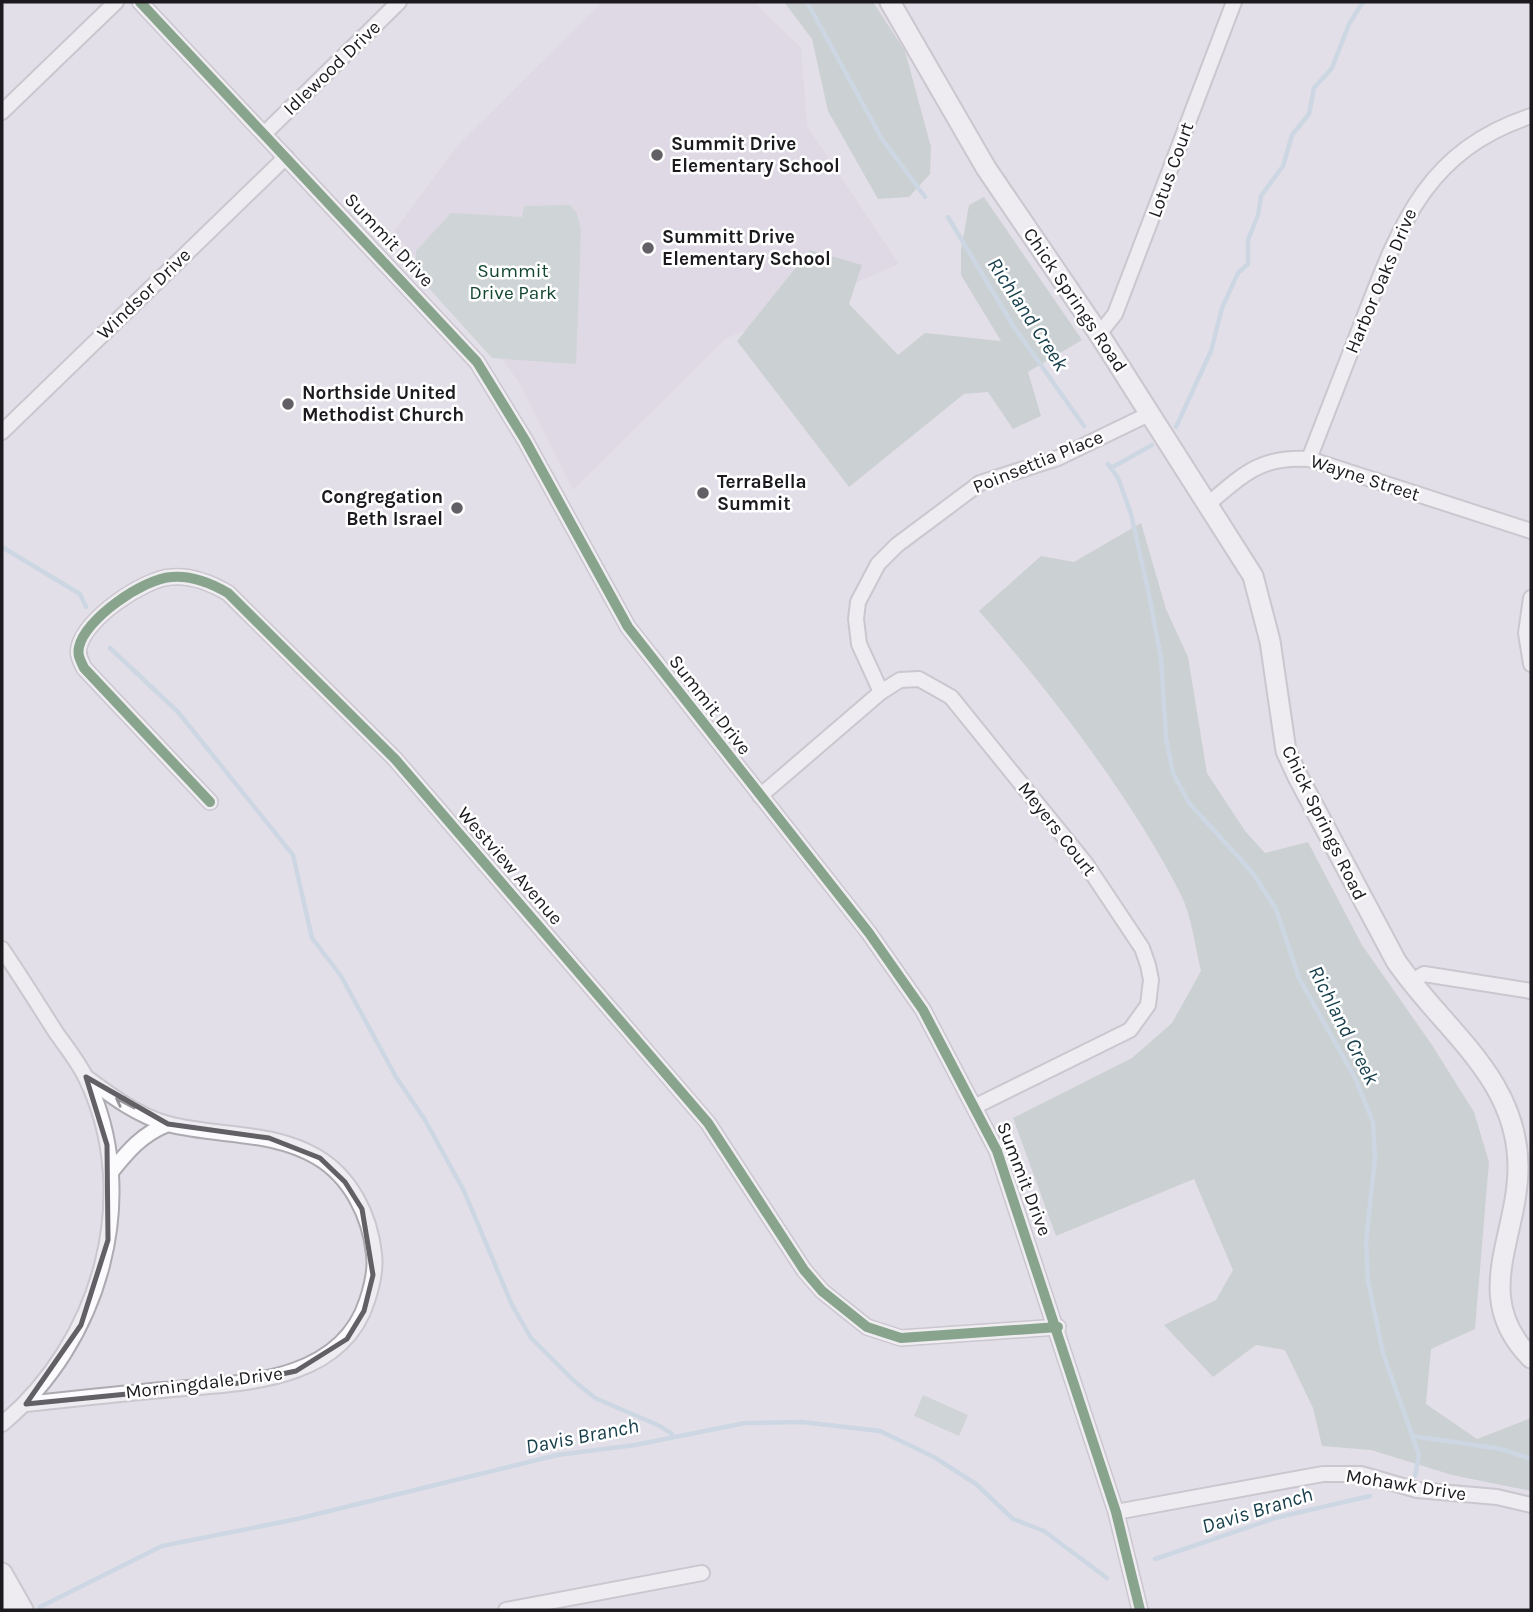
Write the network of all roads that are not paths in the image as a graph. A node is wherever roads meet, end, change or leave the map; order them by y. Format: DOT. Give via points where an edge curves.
graph roads {
  1 [pos="116,2"];
  2 [pos="140,2"];
  3 [pos="399,2"];
  4 [pos="890,2"];
  5 [pos="1234,2"];
  6 [pos="2,112"];
  7 [pos="1531,117"];
  8 [pos="264,134"];
  9 [pos="286,157"];
  10 [pos="1099,334"];
  11 [pos="1149,414"];
  12 [pos="2,432"];
  13 [pos="1309,459"];
  14 [pos="1208,504"];
  15 [pos="1531,531"];
  16 [pos="1531,598"];
  17 [pos="1531,664"];
  18 [pos="881,692"];
  19 [pos="760,796"];
  20 [pos="210,802"];
  21 [pos="2,949"];
  22 [pos="1410,982"];
  23 [pos="1531,991"];
  24 [pos="86,1077"];
  25 [pos="976,1106"];
  26 [pos="168,1124"];
  27 [pos="111,1172"];
  28 [pos="1058,1327"];
  29 [pos="1531,1358"];
  30 [pos="26,1404"];
  31 [pos="2,1424"];
  32 [pos="1531,1506"];
  33 [pos="1116,1512"];
  34 [pos="2,1573"];
  35 [pos="702,1573"];
  36 [pos="2,1602"];
  37 [pos="6,1610"];
  38 [pos="23,1610"];
  39 [pos="506,1610"];
  40 [pos="1140,1610"];
  1 -- 6 [label="street"];
  2 -- 8 [label="street, Summit Drive"];
  3 -- 8 [label="street, Idlewood Drive"];
  4 -- 10 [label="street, Chick Springs Road" via="985,168"];
  5 -- 10 [label="street, Lotus Court" via="1115,314"];
  7 -- 13 [label="street, Harbor Oaks Drive" via="1470,145 1436,174 1418,197 1386,260"];
  8 -- 9 [label="street, Summit Drive"];
  9 -- 12 [label="street, Windsor Drive"];
  9 -- 19 [label="street, Summit Drive" via="477,362 628,627"];
  10 -- 11 [label="street, Chick Springs Road"];
  11 -- 14 [label="street, Chick Springs Road"];
  11 -- 18 [label="street, Poinsettia Place" via="1058,458 980,483 878,564 862,592 856,619 859,644"];
  13 -- 14 [label="street, Wayne Street" via="1273,459"];
  13 -- 15 [label="street, Wayne Street"];
  14 -- 22 [label="street, Chick Springs Road" via="1253,576 1263,606 1286,751 1377,928"];
  16 -- 17 [label="street" via="1527,634"];
  18 -- 19 [label="street, Meyers Court"];
  18 -- 25 [label="street, Meyers Court" via="900,680 919,679 951,697 1086,864 1142,948 1148,965 1151,996 1130,1030"];
  19 -- 25 [label="street, Summit Drive" via="889,960 923,1010"];
  20 -- 28 [label="street, Westview Avenue" via="79,658 83,639 124,597 171,577 203,581 228,593 395,759 708,1123 804,1270 838,1307 867,1327 901,1338"];
  21 -- 24 [label="street"];
  22 -- 23 [label="street" via="1424,974"];
  22 -- 29 [label="street, Chick Springs Road" via="1491,1075 1511,1122 1518,1168 1516,1197 1499,1293 1514,1339"];
  26 -- 24 [label="street, Morningdale Drive, one-way" via="111,1096"];
  24 -- 27 [label="street" via="101,1119"];
  25 -- 28 [label="street, Summit Drive" via="997,1151"];
  26 -- 27 [label="street" via="137,1141"];
  26 -- 30 [label="street, Morningdale Drive" via="285,1142 332,1168 356,1196 369,1228 373,1275 364,1311 334,1351 289,1373 239,1383"];
  27 -- 30 [label="street" via="108,1240 93,1299 66,1351"];
  28 -- 33 [label="street, Summit Drive"];
  30 -- 31 [label="street"];
  32 -- 33 [label="street, Mohawk Drive" via="1497,1497 1417,1490 1361,1474 1323,1474"];
  33 -- 40 [label="street, Summit Drive"];
  34 -- 38 [label="street"];
  35 -- 39 [label="street"];
  36 -- 37 [label="street"];
}
